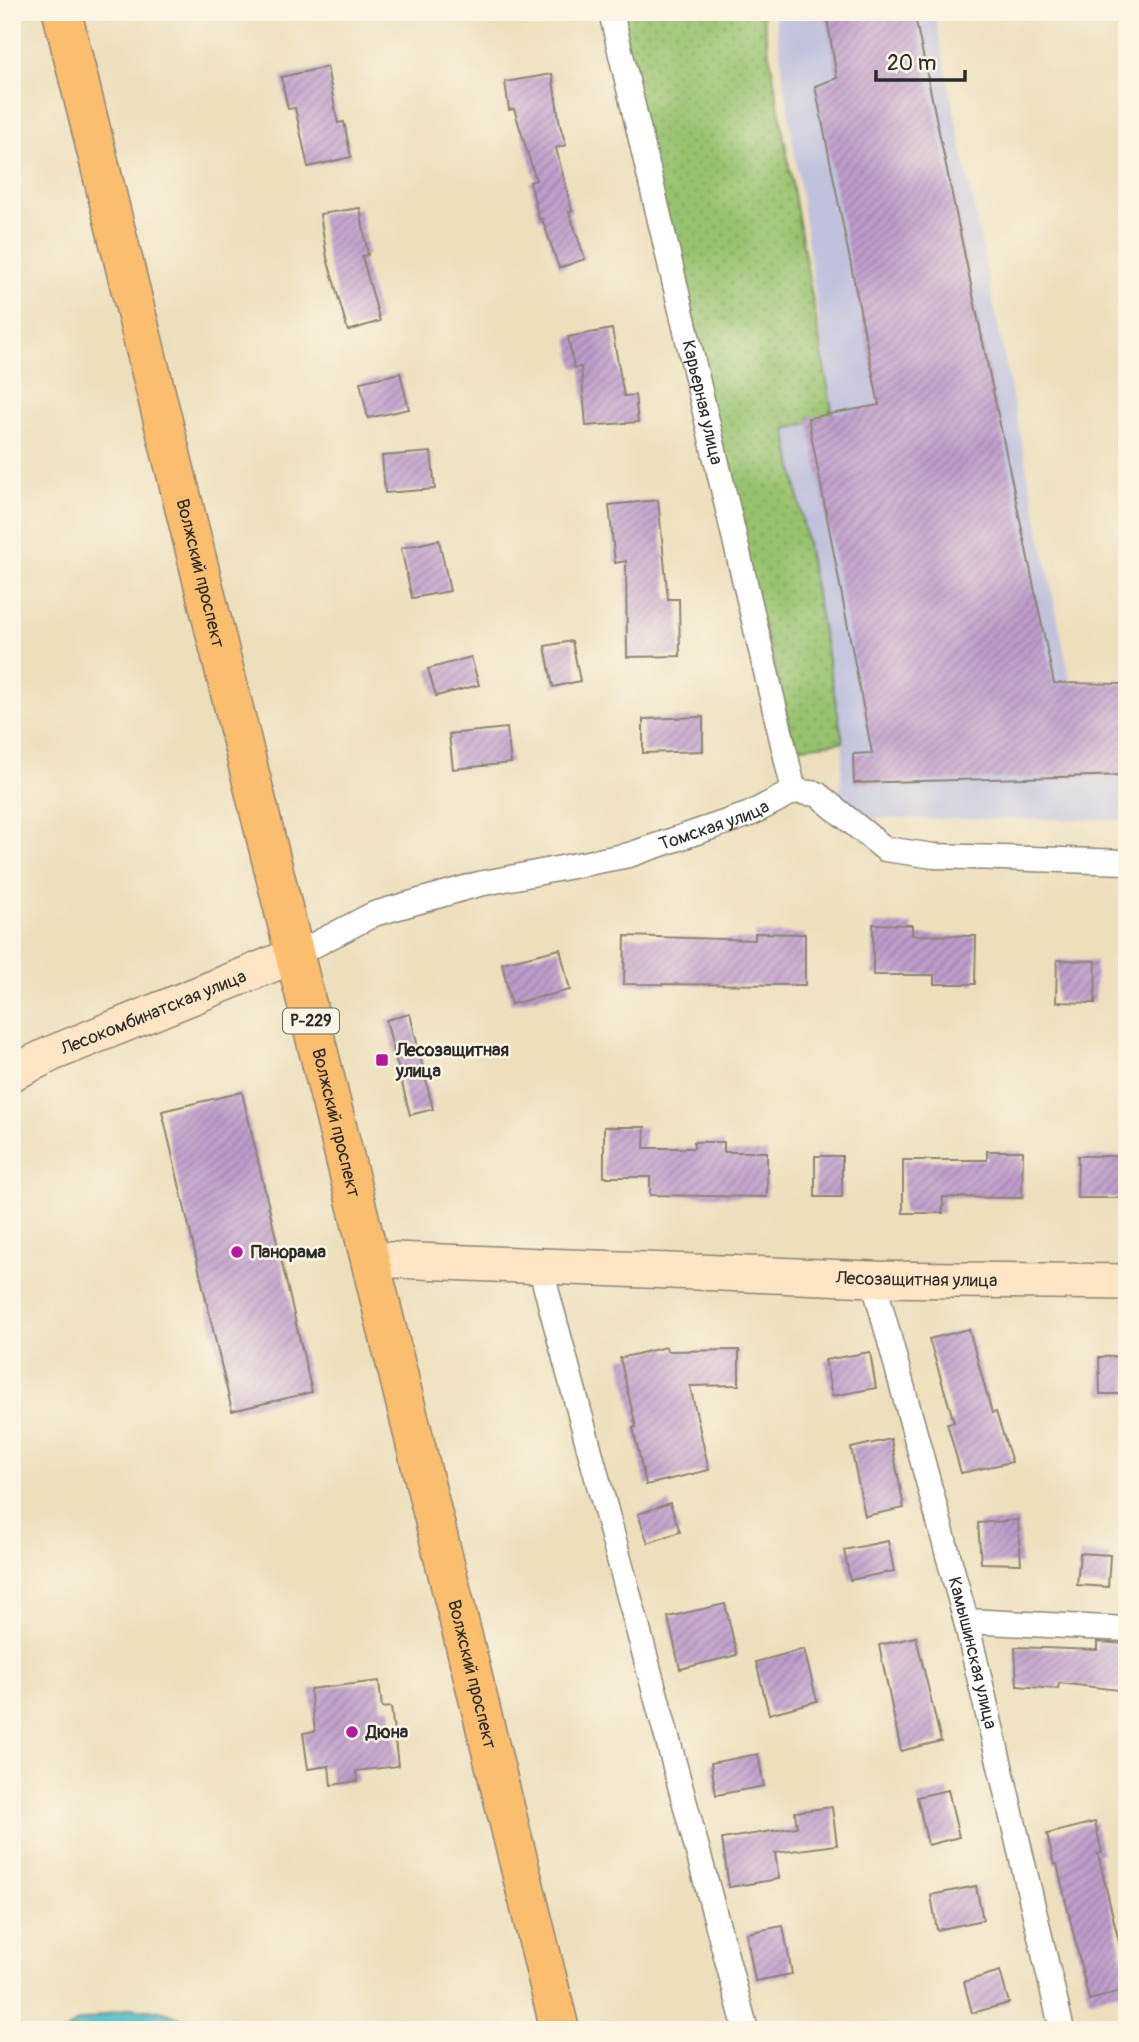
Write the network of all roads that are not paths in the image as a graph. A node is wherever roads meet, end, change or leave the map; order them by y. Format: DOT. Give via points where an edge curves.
graph roads {
  1 [pos="62,12"];
  2 [pos="611,12"];
  3 [pos="794,790"];
  4 [pos="1127,862"];
  5 [pos="295,955"];
  6 [pos="12,1073"];
  7 [pos="369,1259"];
  8 [pos="540,1266"];
  9 [pos="873,1279"];
  10 [pos="1127,1282"];
  11 [pos="966,1621"];
  12 [pos="1127,1629"];
  13 [pos="559,2030"];
  14 [pos="746,2030"];
  15 [pos="1062,2030"];
  1 -- 5 [label="main road, Волжский проспект / Р-229"];
  2 -- 3 [label="street, Карьерная улица"];
  3 -- 4 [label="street" via="817,794 885,849 934,856"];
  3 -- 5 [label="street, Томская улица" via="750,814 629,855 479,884 373,914"];
  5 -- 6 [label="street, Лесокомбинатская улица"];
  5 -- 7 [label="main road, Волжский проспект / Р-229"];
  7 -- 8 [label="street, Лесозащитная улица"];
  7 -- 13 [label="main road, Волжский проспект / Р-229"];
  8 -- 9 [label="street, Лесозащитная улица"];
  8 -- 14 [label="street"];
  9 -- 10 [label="street, Лесозащитная улица"];
  9 -- 11 [label="street, Камышинская улица"];
  11 -- 12 [label="street"];
  11 -- 15 [label="street, Камышинская улица"];
}
